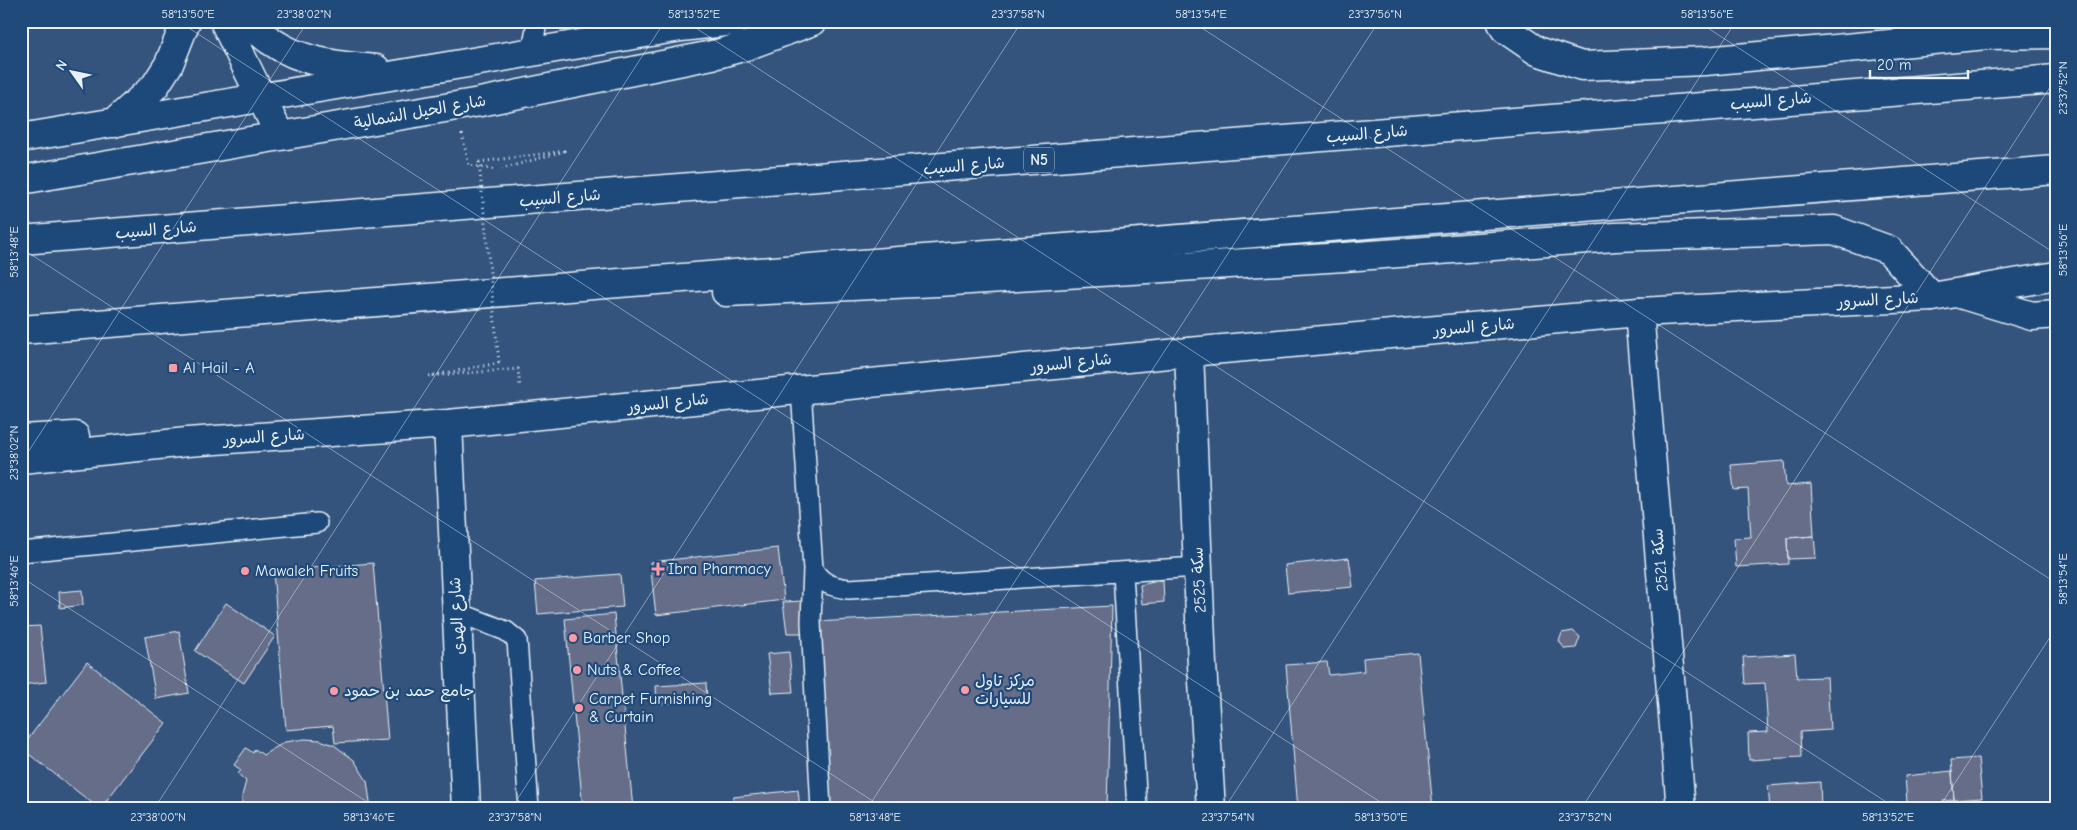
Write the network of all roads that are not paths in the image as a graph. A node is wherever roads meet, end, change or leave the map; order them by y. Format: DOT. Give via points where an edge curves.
graph roads {
  1 [pos="186,21"];
  2 [pos="224,21"];
  3 [pos="247,21"];
  4 [pos="537,21"];
  5 [pos="734,21"];
  6 [pos="813,21"];
  7 [pos="1501,21"];
  8 [pos="1524,21"];
  9 [pos="634,28"];
  10 [pos="2056,34"];
  11 [pos="532,53"];
  12 [pos="1582,66"];
  13 [pos="417,72"];
  14 [pos="2056,79"];
  15 [pos="263,98"];
  16 [pos="468,104"];
  17 [pos="114,124"];
  18 [pos="280,136"];
  19 [pos="21,138"];
  20 [pos="2056,170"];
  21 [pos="21,180"];
  22 [pos="21,240"];
  23 [pos="2056,276"];
  24 [pos="570,286"];
  25 [pos="1944,295"];
  26 [pos="1639,312"];
  27 [pos="2056,314"];
  28 [pos="21,330"];
  29 [pos="1189,352"];
  30 [pos="801,390"];
  31 [pos="448,424"];
  32 [pos="21,439"];
  33 [pos="187,442"];
  34 [pos="21,459"];
  35 [pos="316,523"];
  36 [pos="21,552"];
  37 [pos="1198,567"];
  38 [pos="813,569"];
  39 [pos="1122,572"];
  40 [pos="457,612"];
  41 [pos="466,809"];
  42 [pos="529,809"];
  43 [pos="821,809"];
  44 [pos="1137,809"];
  45 [pos="1212,809"];
  46 [pos="1681,809"];
  1 -- 17 [label="main road" via="169,64 155,86"];
  2 -- 15 [label="main road"];
  3 -- 13 [label="main road" via="261,36 306,59 337,66"];
  4 -- 11 [label="lane"];
  5 -- 9 [label="main road"];
  6 -- 16 [label="main road, شارع الحيل الشمالية" via="717,54"];
  7 -- 12 [label="main road" via="1505,29 1537,51"];
  8 -- 12 [label="main road" via="1537,38"];
  9 -- 11 [label="main road"];
  10 -- 12 [label="main road" via="1987,36 1705,61"];
  11 -- 13 [label="main road"];
  11 -- 16 [label="main road" via="519,73 501,90"];
  13 -- 15 [label="main road"];
  14 -- 22 [label="main road, شارع السيب / N5"];
  15 -- 17 [label="main road"];
  15 -- 18 [label="main road"];
  16 -- 18 [label="main road, شارع الحيل الشمالية"];
  17 -- 19 [label="main road"];
  18 -- 21 [label="main road, شارع الحيل الشمالية"];
  20 -- 24 [label="main road"];
  23 -- 25 [label="main road, شارع السرور"];
  24 -- 25 [label="main road" via="735,292 1334,258 1616,237 1834,230 1888,250"];
  24 -- 28 [label="main road"];
  25 -- 26 [label="main road, شارع السرور"];
  25 -- 27 [label="main road, شارع السرور" via="2032,316"];
  26 -- 29 [label="main road, شارع السرور"];
  26 -- 46 [label="main road, سكة 2521"];
  29 -- 30 [label="main road, شارع السرور"];
  29 -- 37 [label="main road, سكة 2525"];
  30 -- 31 [label="main road, شارع السرور"];
  30 -- 38 [label="lane"];
  31 -- 33 [label="main road, شارع السرور"];
  31 -- 40 [label="main road, شارع الهدى"];
  32 -- 33 [label="main road, شارع السرور" via="76,436"];
  33 -- 34 [label="main road, شارع السرور"];
  35 -- 36 [label="lane"];
  37 -- 39 [label="lane"];
  37 -- 45 [label="main road, سكة 2525"];
  38 -- 39 [label="lane" via="817,577 830,586 850,589"];
  38 -- 43 [label="lane" via="811,622"];
  39 -- 44 [label="lane"];
  40 -- 41 [label="main road, شارع الهدى"];
  40 -- 42 [label="lane" via="506,631 517,640"];
}
